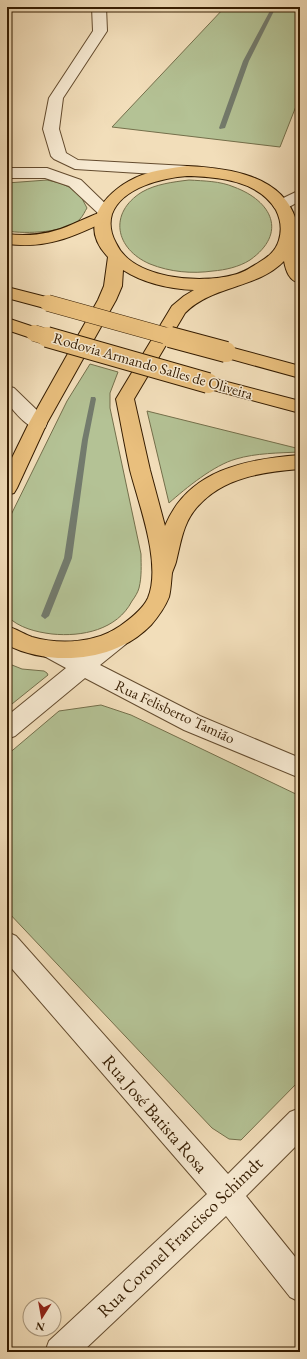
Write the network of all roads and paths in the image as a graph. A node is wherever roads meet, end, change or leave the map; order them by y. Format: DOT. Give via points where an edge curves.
graph roads {
  1 [pos="99,7"];
  2 [pos="187,171"];
  3 [pos="7,173"];
  4 [pos="300,195"];
  5 [pos="281,205"];
  6 [pos="104,214"];
  7 [pos="7,239"];
  8 [pos="288,240"];
  9 [pos="116,256"];
  10 [pos="300,278"];
  11 [pos="232,281"];
  12 [pos="7,292"];
  13 [pos="7,324"];
  14 [pos="300,372"];
  15 [pos="7,392"];
  16 [pos="300,407"];
  17 [pos="38,423"];
  18 [pos="300,462"];
  19 [pos="7,488"];
  20 [pos="163,575"];
  21 [pos="7,635"];
  22 [pos="118,638"];
  23 [pos="52,650"];
  24 [pos="83,667"];
  25 [pos="7,729"];
  26 [pos="300,768"];
  27 [pos="7,944"];
  28 [pos="300,1122"];
  29 [pos="227,1195"];
  30 [pos="300,1287"];
  31 [pos="60,1352"];
  1 -- 2 [label="street" via="100,31 56,98 51,129 59,156 75,164"];
  2 -- 5 [label="main road" via="216,172 243,179 265,190"];
  2 -- 6 [label="main road" via="160,175 135,184 116,197"];
  3 -- 6 [label="street" via="47,174 75,183"];
  4 -- 5 [label="street"];
  5 -- 8 [label="main road" via="290,222"];
  6 -- 7 [label="main road" via="51,239 22,242"];
  6 -- 9 [label="main road" via="102,228 106,243"];
  8 -- 10 [label="main road" via="294,270"];
  8 -- 11 [label="main road" via="278,257 258,272"];
  9 -- 11 [label="main road" via="136,271 162,280 192,285"];
  9 -- 17 [label="main road" via="110,293"];
  11 -- 20 [label="main road" via="187,300 178,310 125,399 160,548"];
  12 -- 14 [label="main road, bridge"];
  13 -- 16 [label="main road, Rodovia Armando Salles de Oliveira, bridge"];
  15 -- 17 [label="street"];
  17 -- 19 [label="main road"];
  18 -- 20 [label="main road" via="252,468 231,474 208,486 187,504 176,524"];
  20 -- 22 [label="main road" via="158,598 142,620"];
  21 -- 23 [label="main road" via="20,642"];
  22 -- 23 [label="main road" via="86,648"];
  22 -- 24 [label="street"];
  23 -- 24 [label="street, Rua Felisberto Tamião"];
  24 -- 25 [label="street"];
  24 -- 26 [label="street, Rua Felisberto Tamião" via="192,723"];
  27 -- 29 [label="street, Rua José Batista Rosa"];
  28 -- 29 [label="street, Rua Coronel Francisco Schimdt"];
  29 -- 30 [label="street, Rua José Batista Rosa"];
  29 -- 31 [label="street, Rua Coronel Francisco Schimdt"];
}
